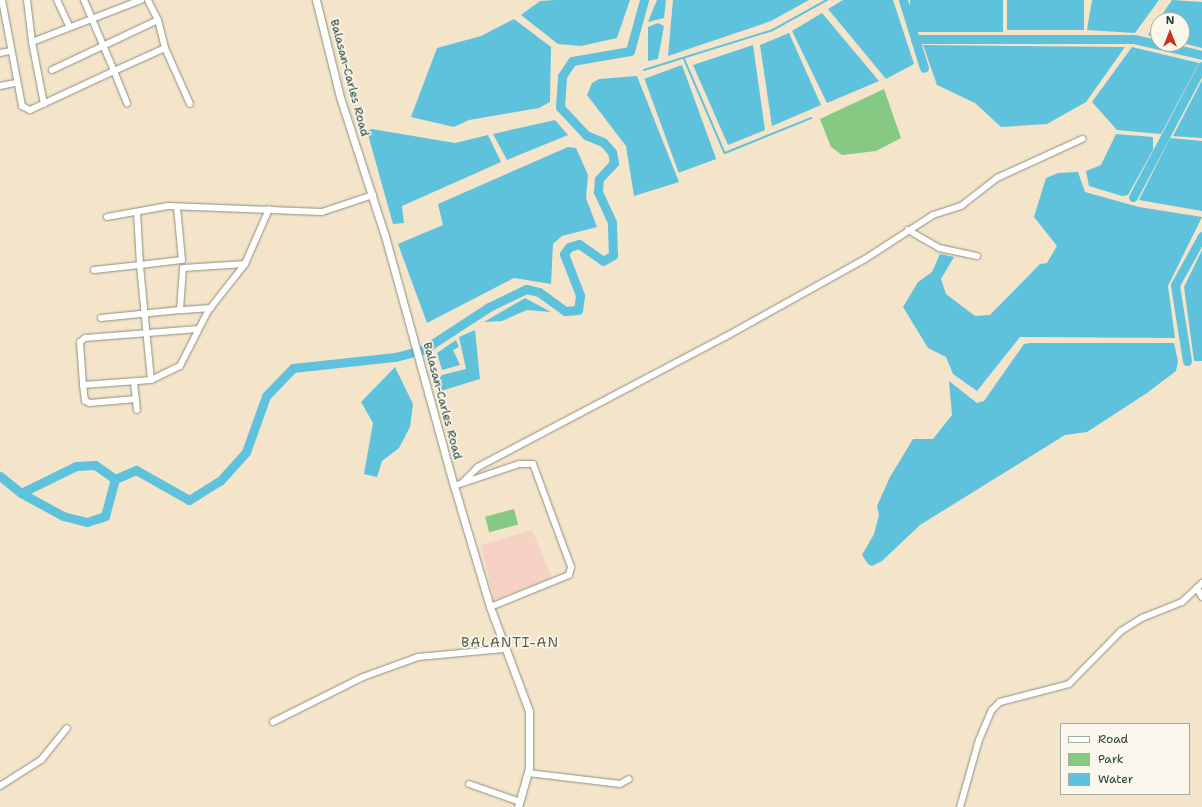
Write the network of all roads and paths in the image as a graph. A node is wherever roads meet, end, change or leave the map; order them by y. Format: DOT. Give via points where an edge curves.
graph roads {
  1 [pos="2,0"];
  2 [pos="26,0"];
  3 [pos="57,0"];
  4 [pos="84,0"];
  5 [pos="141,0"];
  6 [pos="148,0"];
  7 [pos="316,0"];
  8 [pos="1,7"];
  9 [pos="92,19"];
  10 [pos="158,20"];
  11 [pos="69,26"];
  12 [pos="32,42"];
  13 [pos="103,46"];
  14 [pos="165,48"];
  15 [pos="10,51"];
  16 [pos="0,53"];
  17 [pos="52,70"];
  18 [pos="114,71"];
  19 [pos="15,83"];
  20 [pos="0,86"];
  21 [pos="127,103"];
  22 [pos="44,104"];
  23 [pos="190,104"];
  24 [pos="1082,139"];
  25 [pos="373,195"];
  26 [pos="177,207"];
  27 [pos="269,209"];
  28 [pos="137,212"];
  29 [pos="107,217"];
  30 [pos="908,230"];
  31 [pos="977,256"];
  32 [pos="182,260"];
  33 [pos="245,264"];
  34 [pos="140,265"];
  35 [pos="183,268"];
  36 [pos="94,270"];
  37 [pos="211,308"];
  38 [pos="180,310"];
  39 [pos="144,313"];
  40 [pos="101,318"];
  41 [pos="198,329"];
  42 [pos="146,335"];
  43 [pos="150,380"];
  44 [pos="134,382"];
  45 [pos="83,385"];
  46 [pos="136,399"];
  47 [pos="137,410"];
  48 [pos="463,482"];
  49 [pos="454,486"];
  50 [pos="1200,586"];
  51 [pos="1202,597"];
  52 [pos="490,607"];
  53 [pos="504,649"];
  54 [pos="274,722"];
  55 [pos="67,728"];
  56 [pos="528,773"];
  57 [pos="629,779"];
  58 [pos="469,784"];
  59 [pos="0,786"];
  60 [pos="519,805"];
  61 [pos="960,807"];
  1 -- 8 [label="street"];
  2 -- 12 [label="street"];
  3 -- 11 [label="street"];
  4 -- 9 [label="street"];
  5 -- 9 [label="street"];
  6 -- 10 [label="street"];
  7 -- 25 [label="main road, Balasan-Carles Road" via="340,97"];
  8 -- 15 [label="street"];
  9 -- 11 [label="street"];
  9 -- 13 [label="street"];
  10 -- 13 [label="street"];
  10 -- 14 [label="street"];
  11 -- 12 [label="street"];
  12 -- 22 [label="street"];
  13 -- 17 [label="street"];
  13 -- 18 [label="street"];
  14 -- 18 [label="street"];
  14 -- 23 [label="street"];
  15 -- 16 [label="street"];
  15 -- 19 [label="street"];
  18 -- 21 [label="street"];
  18 -- 22 [label="street"];
  19 -- 20 [label="street"];
  19 -- 22 [label="street" via="22,106 30,110"];
  24 -- 30 [label="street" via="997,178 961,206 933,215"];
  25 -- 27 [label="street" via="333,210"];
  25 -- 49 [label="main road, Balasan-Carles Road"];
  26 -- 27 [label="street"];
  26 -- 28 [label="street"];
  26 -- 32 [label="street"];
  27 -- 33 [label="street"];
  28 -- 29 [label="street"];
  28 -- 34 [label="street"];
  30 -- 31 [label="street" via="939,248"];
  30 -- 48 [label="street" via="865,259 725,337 478,467"];
  32 -- 34 [label="street"];
  32 -- 35 [label="street"];
  33 -- 35 [label="street"];
  33 -- 37 [label="street"];
  34 -- 36 [label="street"];
  34 -- 39 [label="street"];
  35 -- 38 [label="street"];
  37 -- 38 [label="street"];
  37 -- 41 [label="street"];
  38 -- 39 [label="street"];
  39 -- 40 [label="street"];
  39 -- 42 [label="street"];
  41 -- 42 [label="street"];
  41 -- 43 [label="street" via="180,366"];
  42 -- 43 [label="street"];
  42 -- 45 [label="street" via="85,338 80,342"];
  43 -- 44 [label="street"];
  44 -- 45 [label="street"];
  44 -- 46 [label="street"];
  45 -- 46 [label="street" via="85,401 90,403"];
  46 -- 47 [label="street"];
  48 -- 49 [label="street"];
  48 -- 52 [label="street" via="519,464 533,464 572,572"];
  49 -- 52 [label="main road, Balasan-Carles Road"];
  50 -- 51 [label="street"];
  50 -- 61 [label="street" via="1182,602 1142,618 1121,631 1069,684 1000,702 992,710 978,740"];
  52 -- 53 [label="main road, Balasan-Carles Road"];
  53 -- 54 [label="street" via="418,657 363,677"];
  53 -- 56 [label="main road, Balasan-Carles Road" via="529,711 531,740"];
  55 -- 59 [label="street" via="41,760"];
  56 -- 57 [label="street" via="620,784"];
  56 -- 60 [label="main road, Balasan-Carles Road"];
  58 -- 60 [label="street"];
}
